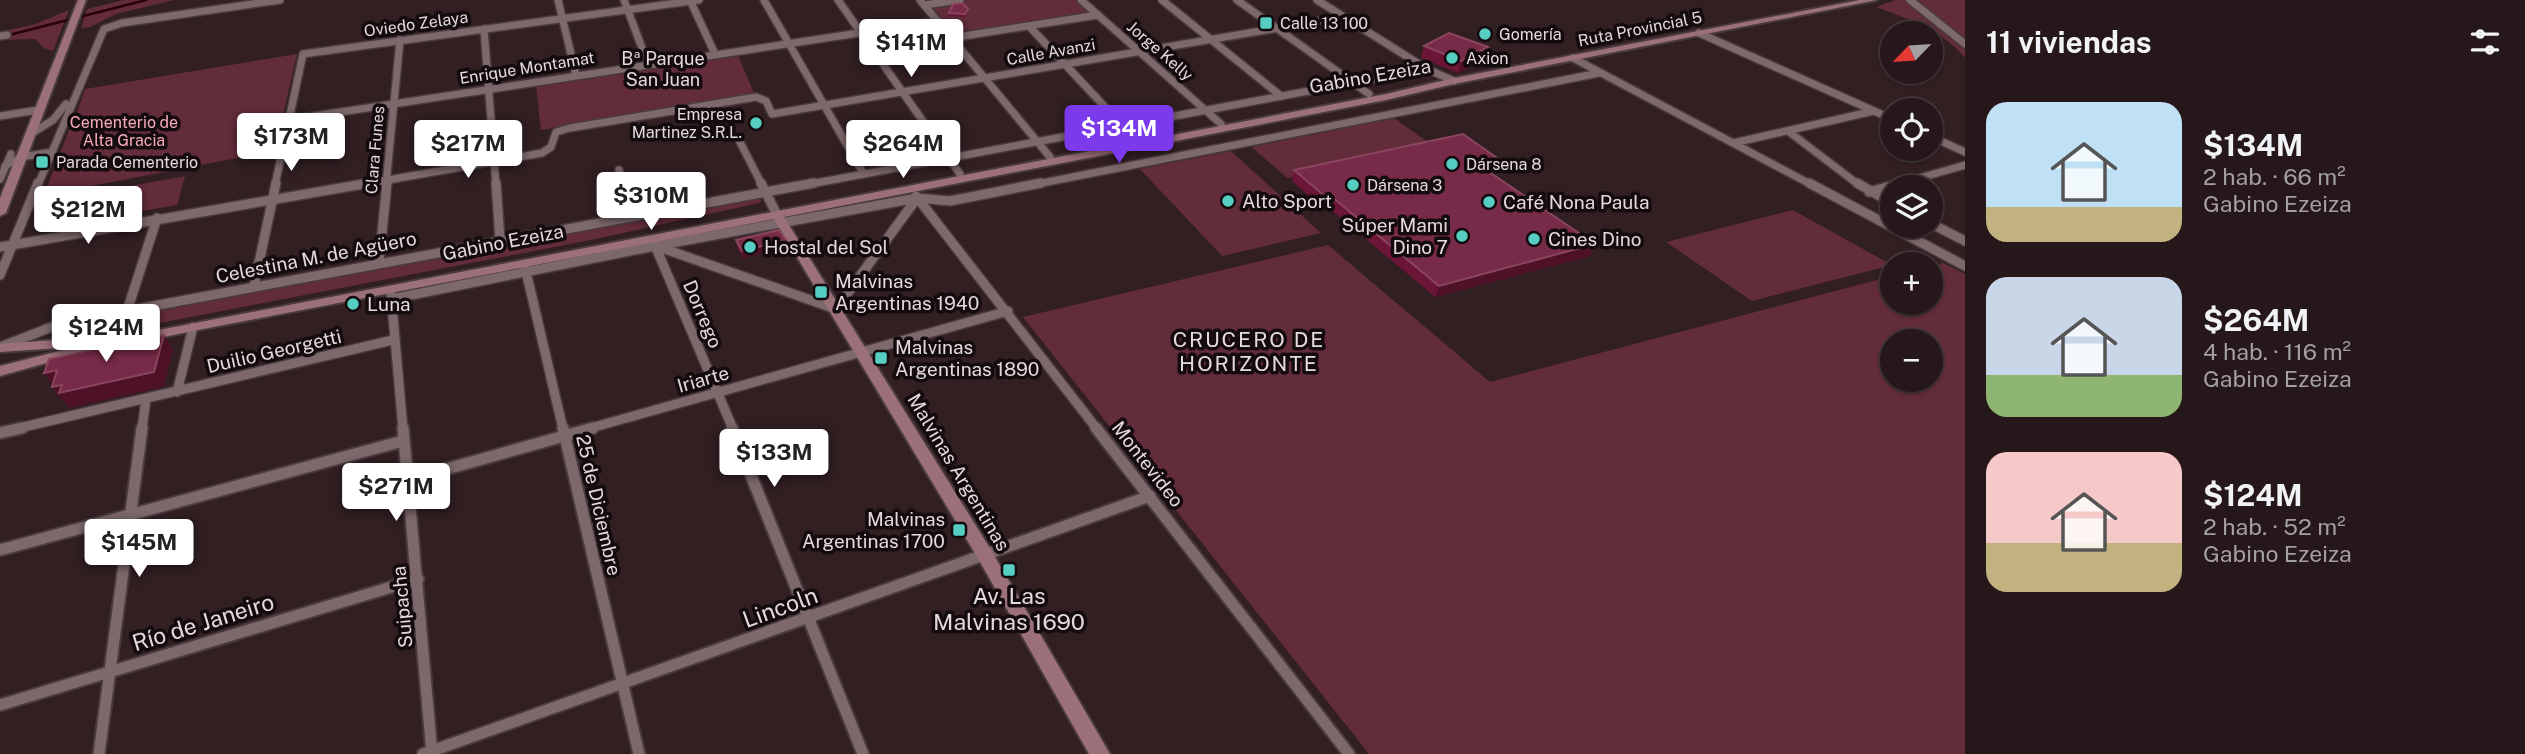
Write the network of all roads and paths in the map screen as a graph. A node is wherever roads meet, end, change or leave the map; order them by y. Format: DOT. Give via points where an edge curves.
graph roads {
  1 [pos="280,0"];
  2 [pos="558,0"];
  3 [pos="624,0"];
  4 [pos="699,0"];
  5 [pos="765,0"];
  6 [pos="838,0"];
  7 [pos="960,0"];
  8 [pos="1081,0"];
  9 [pos="1162,0"];
  10 [pos="1237,0"];
  11 [pos="1317,0"];
  12 [pos="1873,0"];
  13 [pos="1910,0"];
  14 [pos="691,1"];
  15 [pos="922,3"];
  16 [pos="80,5"];
  17 [pos="627,9"];
  18 [pos="1098,15"];
  19 [pos="1343,17"];
  20 [pos="563,18"];
  21 [pos="937,21"];
  22 [pos="1029,26"];
  23 [pos="1275,28"];
  24 [pos="484,29"];
  25 [pos="861,32"];
  26 [pos="1701,33"];
  27 [pos="951,37"];
  28 [pos="1213,39"];
  29 [pos="400,40"];
  30 [pos="789,43"];
  31 [pos="1965,44"];
  32 [pos="1139,51"];
  33 [pos="715,54"];
  34 [pos="1573,58"];
  35 [pos="648,64"];
  36 [pos="1066,64"];
  37 [pos="1427,69"];
  38 [pos="1599,73"];
  39 [pos="576,75"];
  40 [pos="984,78"];
  41 [pos="1454,81"];
  42 [pos="1353,83"];
  43 [pos="488,88"];
  44 [pos="76,90"];
  45 [pos="903,91"];
  46 [pos="1369,94"];
  47 [pos="1281,96"];
  48 [pos="394,103"];
  49 [pos="824,105"];
  50 [pos="38,110"];
  51 [pos="1206,110"];
  52 [pos="1874,111"];
  53 [pos="1880,114"];
  54 [pos="0,116"];
  55 [pos="288,120"];
  56 [pos="1222,124"];
  57 [pos="1124,125"];
  58 [pos="1788,131"];
  59 [pos="29,135"];
  60 [pos="1136,140"];
  61 [pos="1037,141"];
  62 [pos="740,142"];
  63 [pos="1943,142"];
  64 [pos="1733,144"];
  65 [pos="53,152"];
  66 [pos="1965,152"];
  67 [pos="16,156"];
  68 [pos="949,157"];
  69 [pos="1050,157"];
  70 [pos="494,161"];
  71 [pos="1965,165"];
  72 [pos="619,170"];
  73 [pos="863,173"];
  74 [pos="960,174"];
  75 [pos="0,179"];
  76 [pos="387,179"];
  77 [pos="764,191"];
  78 [pos="1869,192"];
  79 [pos="915,193"];
  80 [pos="1880,197"];
  81 [pos="271,198"];
  82 [pos="0,213"];
  83 [pos="778,215"];
  84 [pos="629,216"];
  85 [pos="157,218"];
  86 [pos="1943,230"];
  87 [pos="500,240"];
  88 [pos="1965,241"];
  89 [pos="654,242"];
  90 [pos="13,244"];
  91 [pos="0,247"];
  92 [pos="4,256"];
  93 [pos="379,263"];
  94 [pos="1965,266"];
  95 [pos="525,268"];
  96 [pos="0,275"];
  97 [pos="254,286"];
  98 [pos="391,295"];
  99 [pos="836,309"];
  100 [pos="127,311"];
  101 [pos="1008,311"];
  102 [pos="193,327"];
  103 [pos="393,340"];
  104 [pos="0,347"];
  105 [pos="862,352"];
  106 [pos="0,365"];
  107 [pos="0,371"];
  108 [pos="177,392"];
  109 [pos="718,393"];
  110 [pos="146,399"];
  111 [pos="0,433"];
  112 [pos="565,435"];
  113 [pos="403,441"];
  114 [pos="407,480"];
  115 [pos="1150,496"];
  116 [pos="130,516"];
  117 [pos="0,550"];
  118 [pos="985,555"];
  119 [pos="418,579"];
  120 [pos="809,619"];
  121 [pos="110,672"];
  122 [pos="622,685"];
  123 [pos="0,705"];
  124 [pos="429,753"];
  125 [pos="99,754"];
  126 [pos="639,754"];
  127 [pos="863,754"];
  128 [pos="1100,754"];
  129 [pos="1349,754"];
  1 -- 44 [label="street" via="104,29"];
  2 -- 20 [label="street"];
  3 -- 17 [label="street"];
  4 -- 14 [label="street, Oviedo Zelaya"];
  5 -- 30 [label="street"];
  6 -- 25 [label="street"];
  7 -- 15 [label="street"];
  8 -- 18 [label="street, Jorge Kelly"];
  9 -- 28 [label="street"];
  10 -- 23 [label="street"];
  11 -- 19 [label="street"];
  12 -- 26 [label="main road, Ruta Provincial 5"];
  13 -- 31 [label="street"];
  14 -- 17 [label="street, Oviedo Zelaya"];
  14 -- 33 [label="street"];
  15 -- 21 [label="street"];
  16 -- 50 [label="main road"];
  17 -- 20 [label="street, Oviedo Zelaya"];
  17 -- 35 [label="street"];
  18 -- 22 [label="street"];
  18 -- 32 [label="street, Jorge Kelly"];
  19 -- 23 [label="street, Calle Avanzi"];
  19 -- 37 [label="street"];
  20 -- 24 [label="street, Oviedo Zelaya"];
  20 -- 39 [label="street"];
  21 -- 25 [label="street, Enrique Montamat"];
  21 -- 27 [label="street"];
  22 -- 27 [label="street"];
  22 -- 36 [label="street"];
  23 -- 28 [label="street, Calle Avanzi"];
  23 -- 42 [label="street"];
  24 -- 29 [label="street, Oviedo Zelaya"];
  24 -- 43 [label="street"];
  25 -- 30 [label="street, Enrique Montamat"];
  25 -- 45 [label="street"];
  26 -- 34 [label="main road, Ruta Provincial 5"];
  26 -- 52 [label="street"];
  27 -- 40 [label="street"];
  28 -- 32 [label="street, Calle Avanzi"];
  28 -- 47 [label="street"];
  29 -- 48 [label="street, Clara Funes"];
  29 -- 55 [label="street, Oviedo Zelaya" via="303,54"];
  30 -- 33 [label="street, Enrique Montamat"];
  30 -- 49 [label="street"];
  32 -- 36 [label="street, Calle Avanzi"];
  32 -- 51 [label="street, Jorge Kelly"];
  33 -- 35 [label="street, Enrique Montamat"];
  34 -- 38 [label="street"];
  34 -- 41 [label="main road, Ruta Provincial 5"];
  35 -- 39 [label="street, Enrique Montamat"];
  36 -- 40 [label="street, Calle Avanzi"];
  36 -- 57 [label="street"];
  37 -- 41 [label="street"];
  37 -- 42 [label="street, Celestina M. de Agüero"];
  38 -- 64 [label="street"];
  38 -- 79 [label="street" via="950,201"];
  39 -- 43 [label="street, Enrique Montamat"];
  40 -- 45 [label="street, Calle Avanzi"];
  40 -- 61 [label="street"];
  41 -- 46 [label="main road, Gabino Ezeiza"];
  41 -- 79 [label="main road, Gabino Ezeiza"];
  42 -- 46 [label="street"];
  42 -- 47 [label="street, Celestina M. de Agüero"];
  43 -- 48 [label="street, Enrique Montamat"];
  43 -- 70 [label="street"];
  44 -- 59 [label="street" via="53,120"];
  44 -- 65 [label="street"];
  45 -- 49 [label="street, Calle Avanzi"];
  45 -- 68 [label="street"];
  46 -- 56 [label="main road, Gabino Ezeiza"];
  47 -- 51 [label="street, Celestina M. de Agüero"];
  48 -- 55 [label="street, Enrique Montamat"];
  48 -- 76 [label="street, Clara Funes"];
  49 -- 70 [label="street, Calle Avanzi" via="772,114 766,101 756,97 570,128 556,132 550,151"];
  49 -- 73 [label="street"];
  50 -- 54 [label="street"];
  50 -- 59 [label="main road"];
  51 -- 56 [label="street, Jorge Kelly"];
  51 -- 57 [label="street, Celestina M. de Agüero"];
  52 -- 53 [label="street"];
  52 -- 58 [label="street"];
  55 -- 81 [label="street"];
  56 -- 60 [label="main road, Gabino Ezeiza"];
  57 -- 60 [label="street"];
  57 -- 61 [label="street, Celestina M. de Agüero"];
  58 -- 64 [label="street"];
  58 -- 78 [label="street"];
  59 -- 67 [label="main road"];
  60 -- 69 [label="main road, Gabino Ezeiza"];
  61 -- 68 [label="street, Celestina M. de Agüero"];
  61 -- 69 [label="street"];
  62 -- 77 [label="street"];
  63 -- 66 [label="street"];
  64 -- 94 [label="street"];
  65 -- 67 [label="street"];
  65 -- 90 [label="street"];
  67 -- 75 [label="street"];
  67 -- 82 [label="main road"];
  68 -- 73 [label="street, Celestina M. de Agüero"];
  68 -- 74 [label="street"];
  69 -- 74 [label="main road, Gabino Ezeiza"];
  70 -- 76 [label="street, Calle Avanzi"];
  70 -- 87 [label="street"];
  71 -- 78 [label="street"];
  72 -- 84 [label="street"];
  73 -- 77 [label="street, Celestina M. de Agüero"];
  74 -- 83 [label="main road, Gabino Ezeiza"];
  76 -- 81 [label="street, Calle Avanzi"];
  76 -- 93 [label="street, Clara Funes"];
  77 -- 83 [label="street"];
  77 -- 84 [label="street, Celestina M. de Agüero"];
  78 -- 80 [label="street"];
  79 -- 83 [label="main road, Gabino Ezeiza"];
  79 -- 99 [label="street"];
  79 -- 101 [label="street, Montevideo"];
  81 -- 85 [label="street, Calle Avanzi"];
  81 -- 97 [label="street"];
  83 -- 89 [label="main road, Gabino Ezeiza"];
  83 -- 99 [label="main road, Malvinas Argentinas"];
  83 -- 104 [label="main road, Gabino Ezeiza" via="93,340"];
  84 -- 87 [label="street, Celestina M. de Agüero"];
  85 -- 90 [label="street, Calle Avanzi"];
  85 -- 100 [label="street"];
  86 -- 88 [label="street"];
  87 -- 93 [label="street, Celestina M. de Agüero"];
  89 -- 95 [label="main road, Gabino Ezeiza"];
  89 -- 99 [label="street"];
  89 -- 109 [label="street, Dorrego"];
  90 -- 91 [label="street, Calle Avanzi"];
  90 -- 92 [label="street"];
  92 -- 96 [label="street"];
  93 -- 97 [label="street, Celestina M. de Agüero"];
  95 -- 98 [label="main road, Gabino Ezeiza"];
  95 -- 112 [label="street, 25 de Diciembre"];
  97 -- 100 [label="street, Celestina M. de Agüero"];
  98 -- 102 [label="main road, Gabino Ezeiza"];
  98 -- 103 [label="street, Suipacha"];
  99 -- 105 [label="main road, Malvinas Argentinas"];
  100 -- 104 [label="street, Celestina M. de Agüero" via="51,326"];
  101 -- 105 [label="street, Iriarte"];
  101 -- 115 [label="street, Montevideo"];
  102 -- 107 [label="main road, Gabino Ezeiza"];
  102 -- 108 [label="street"];
  103 -- 108 [label="street, Duilio Georgetti"];
  103 -- 113 [label="street, Suipacha"];
  104 -- 106 [label="main road" via="6,355"];
  105 -- 109 [label="street, Iriarte"];
  105 -- 118 [label="main road, Malvinas Argentinas"];
  108 -- 110 [label="street, Duilio Georgetti"];
  109 -- 112 [label="street, Iriarte"];
  109 -- 120 [label="street, Dorrego"];
  110 -- 111 [label="street, Duilio Georgetti"];
  110 -- 116 [label="street"];
  112 -- 114 [label="street, Iriarte"];
  112 -- 122 [label="street, 25 de Diciembre"];
  113 -- 114 [label="street, Suipacha"];
  113 -- 116 [label="street"];
  114 -- 119 [label="street, Suipacha"];
  115 -- 118 [label="street, Lincoln"];
  115 -- 129 [label="street, Montevideo"];
  116 -- 117 [label="street"];
  116 -- 121 [label="street"];
  118 -- 120 [label="street, Lincoln"];
  118 -- 128 [label="main road, Malvinas Argentinas"];
  119 -- 121 [label="street, Río de Janeiro"];
  119 -- 124 [label="street, Suipacha"];
  120 -- 122 [label="street, Lincoln"];
  120 -- 127 [label="street, Dorrego"];
  121 -- 123 [label="street, Río de Janeiro"];
  121 -- 125 [label="street"];
  122 -- 124 [label="street, Lincoln"];
  122 -- 126 [label="street, 25 de Diciembre"];
}
